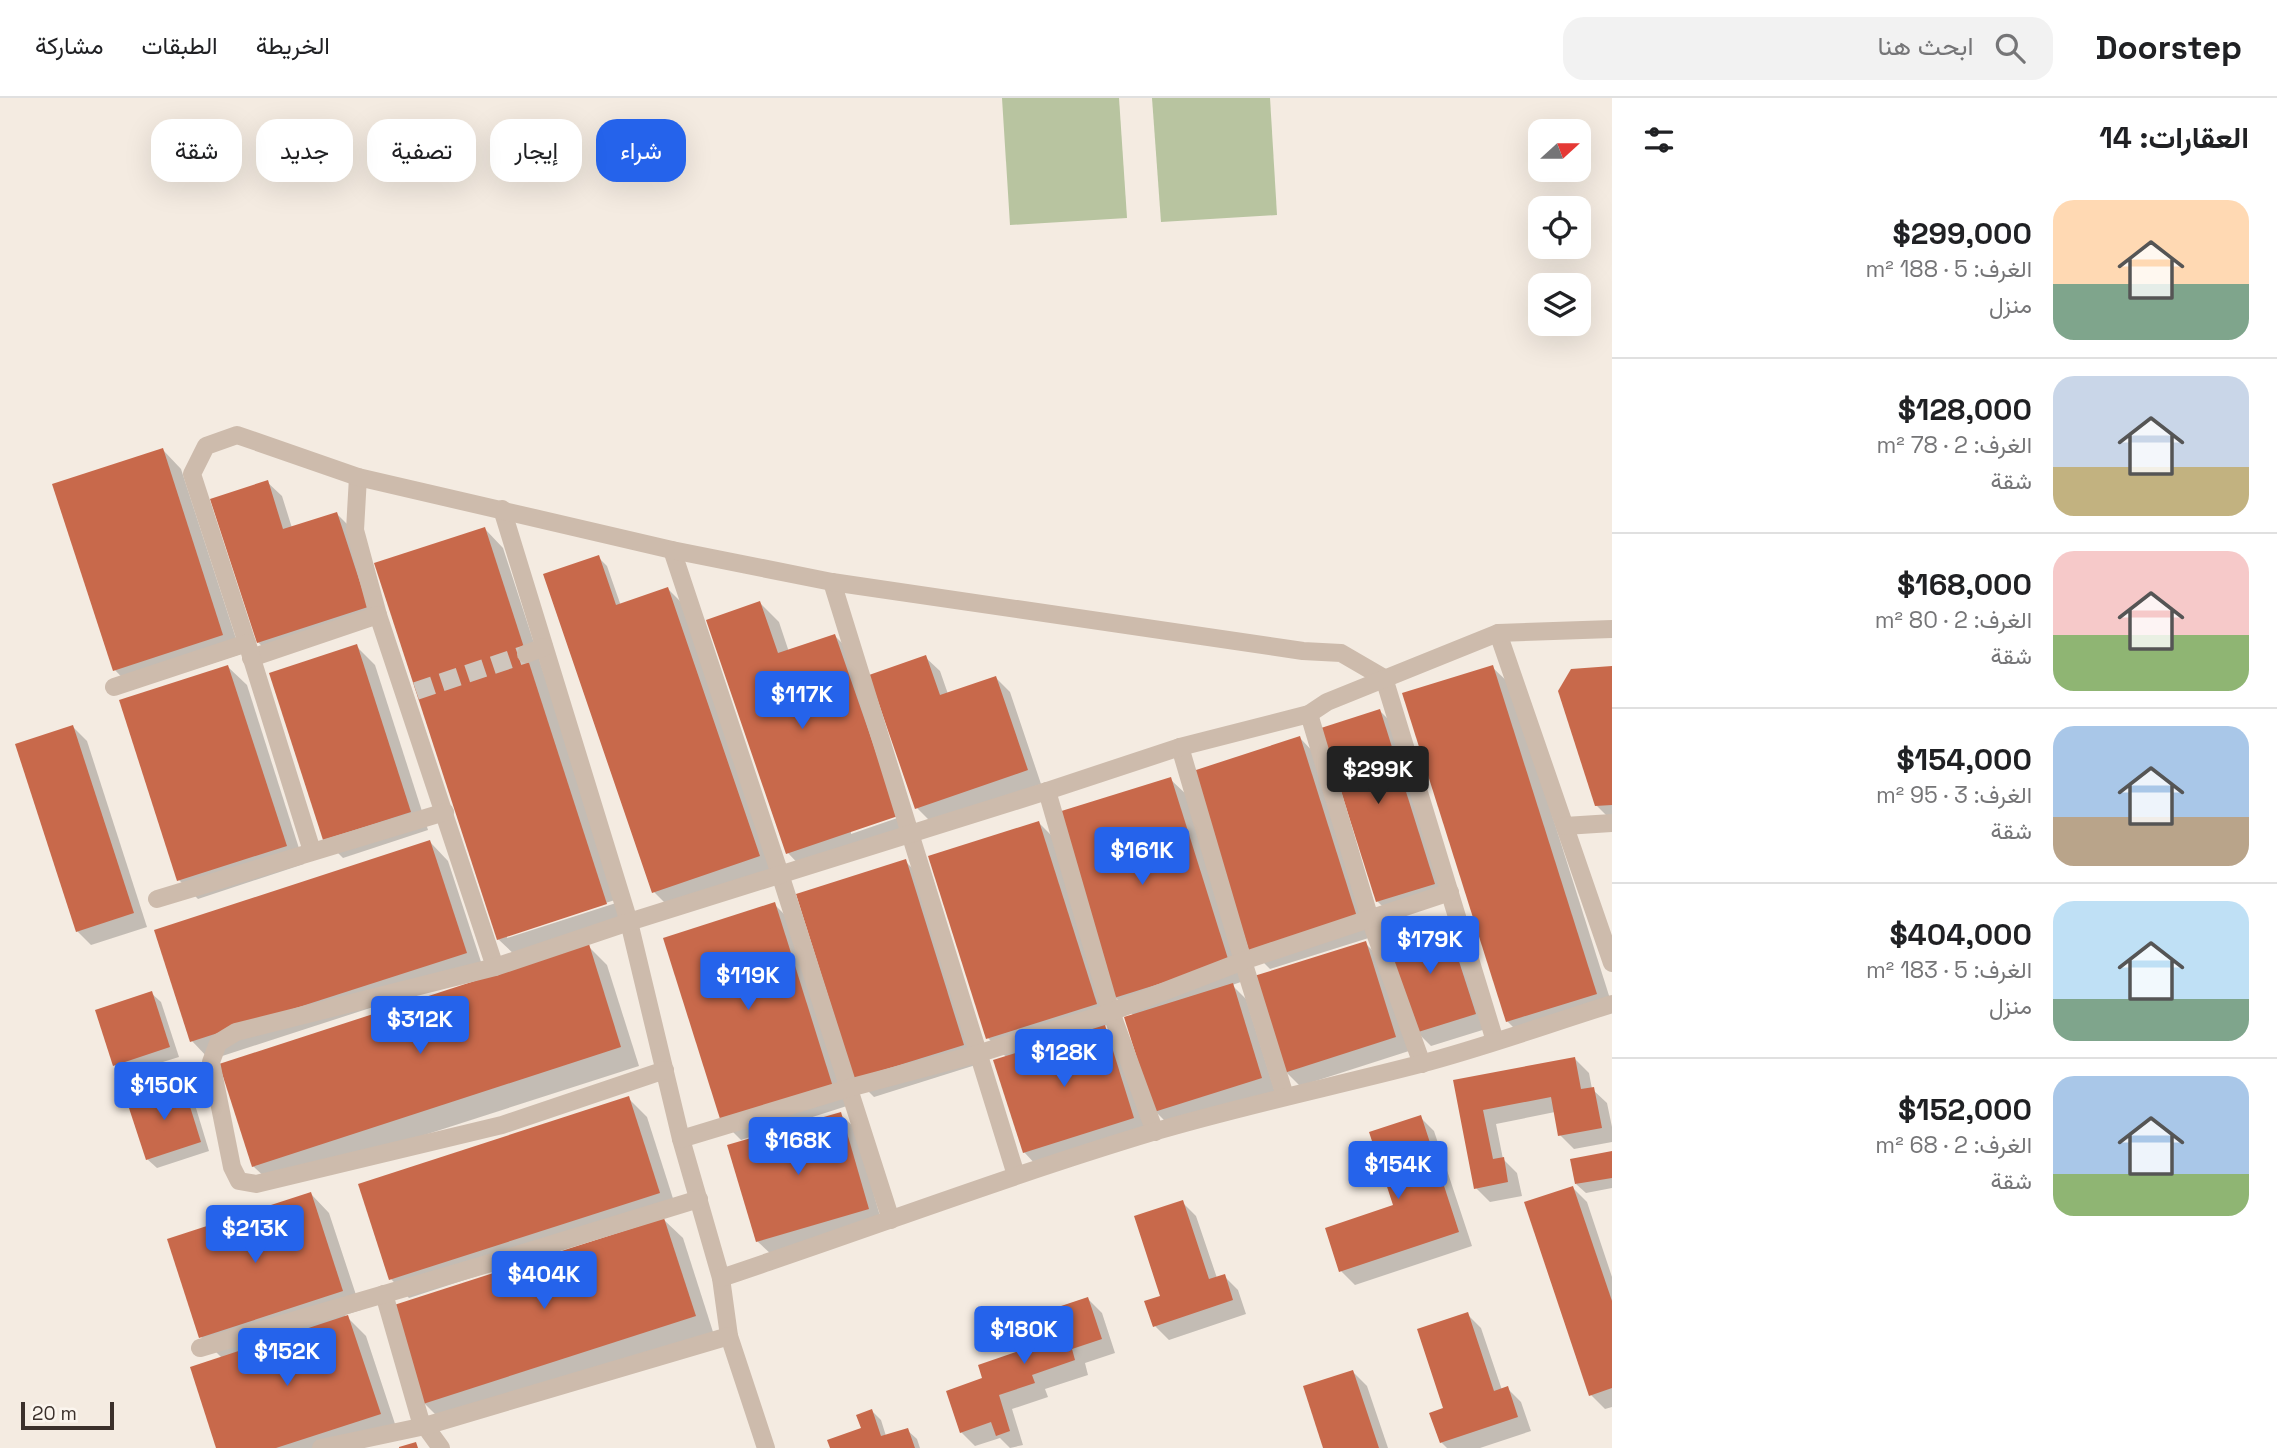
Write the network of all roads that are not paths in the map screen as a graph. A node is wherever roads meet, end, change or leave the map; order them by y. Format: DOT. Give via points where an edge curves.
graph roads {
  1 [pos="358,477"];
  2 [pos="502,509"];
  3 [pos="672,550"];
  4 [pos="832,582"];
  5 [pos="378,615"];
  6 [pos="1612,629"];
  7 [pos="1497,633"];
  8 [pos="544,647"];
  9 [pos="249,650"];
  10 [pos="526,654"];
  11 [pos="1384,678"];
  12 [pos="114,687"];
  13 [pos="1308,714"];
  14 [pos="1180,747"];
  15 [pos="1047,792"];
  16 [pos="445,812"];
  17 [pos="1612,823"];
  18 [pos="1565,826"];
  19 [pos="910,834"];
  20 [pos="312,851"];
  21 [pos="780,874"];
  22 [pos="1450,892"];
  23 [pos="157,900"];
  24 [pos="1370,919"];
  25 [pos="629,922"];
  26 [pos="1243,961"];
  27 [pos="1612,963"];
  28 [pos="495,967"];
  29 [pos="1612,1004"];
  30 [pos="1111,1012"];
  31 [pos="1495,1041"];
  32 [pos="977,1054"];
  33 [pos="1422,1064"];
  34 [pos="665,1070"];
  35 [pos="849,1088"];
  36 [pos="1285,1096"];
  37 [pos="1155,1132"];
  38 [pos="681,1139"];
  39 [pos="1016,1175"];
  40 [pos="699,1199"];
  41 [pos="891,1220"];
  42 [pos="721,1278"];
  43 [pos="384,1294"];
  44 [pos="729,1336"];
  45 [pos="200,1348"];
  46 [pos="425,1426"];
  47 [pos="321,1448"];
  48 [pos="440,1448"];
  49 [pos="766,1448"];
  1 -- 2 [label="street"];
  1 -- 5 [label="street" via="355,530"];
  1 -- 9 [label="street" via="237,435 206,446 192,474"];
  2 -- 3 [label="street"];
  2 -- 8 [label="street"];
  3 -- 4 [label="street"];
  3 -- 21 [label="street"];
  4 -- 11 [label="street" via="1341,653"];
  4 -- 19 [label="street"];
  5 -- 9 [label="street"];
  5 -- 16 [label="street" via="409,693"];
  6 -- 7 [label="street"];
  7 -- 11 [label="street"];
  7 -- 18 [label="street"];
  8 -- 10 [label="street"];
  8 -- 25 [label="street"];
  9 -- 12 [label="street"];
  9 -- 20 [label="street"];
  11 -- 13 [label="street"];
  11 -- 22 [label="street"];
  13 -- 14 [label="street"];
  13 -- 24 [label="street"];
  14 -- 15 [label="street"];
  14 -- 26 [label="street"];
  15 -- 19 [label="street"];
  15 -- 30 [label="street"];
  16 -- 20 [label="street"];
  16 -- 28 [label="street"];
  17 -- 18 [label="street"];
  18 -- 27 [label="street"];
  19 -- 21 [label="street"];
  19 -- 32 [label="street"];
  20 -- 23 [label="street"];
  21 -- 25 [label="street"];
  21 -- 35 [label="street"];
  22 -- 24 [label="street"];
  22 -- 31 [label="street"];
  24 -- 26 [label="street"];
  24 -- 33 [label="street"];
  25 -- 28 [label="street"];
  25 -- 34 [label="street"];
  26 -- 30 [label="street"];
  26 -- 36 [label="street"];
  28 -- 34 [label="street" via="236,1032 218,1043 211,1062 232,1167 239,1181 256,1184 502,1125"];
  29 -- 31 [label="street"];
  30 -- 32 [label="street"];
  30 -- 37 [label="street"];
  31 -- 33 [label="street"];
  32 -- 35 [label="street"];
  32 -- 39 [label="street"];
  33 -- 36 [label="street"];
  34 -- 38 [label="street"];
  35 -- 38 [label="street"];
  35 -- 41 [label="street"];
  36 -- 37 [label="street"];
  37 -- 39 [label="street"];
  38 -- 40 [label="street"];
  39 -- 41 [label="street"];
  40 -- 42 [label="street"];
  40 -- 43 [label="street"];
  41 -- 42 [label="street"];
  42 -- 44 [label="street"];
  43 -- 45 [label="street"];
  43 -- 46 [label="street"];
  44 -- 46 [label="street"];
  44 -- 49 [label="street"];
  46 -- 47 [label="street"];
  46 -- 48 [label="street"];
}
